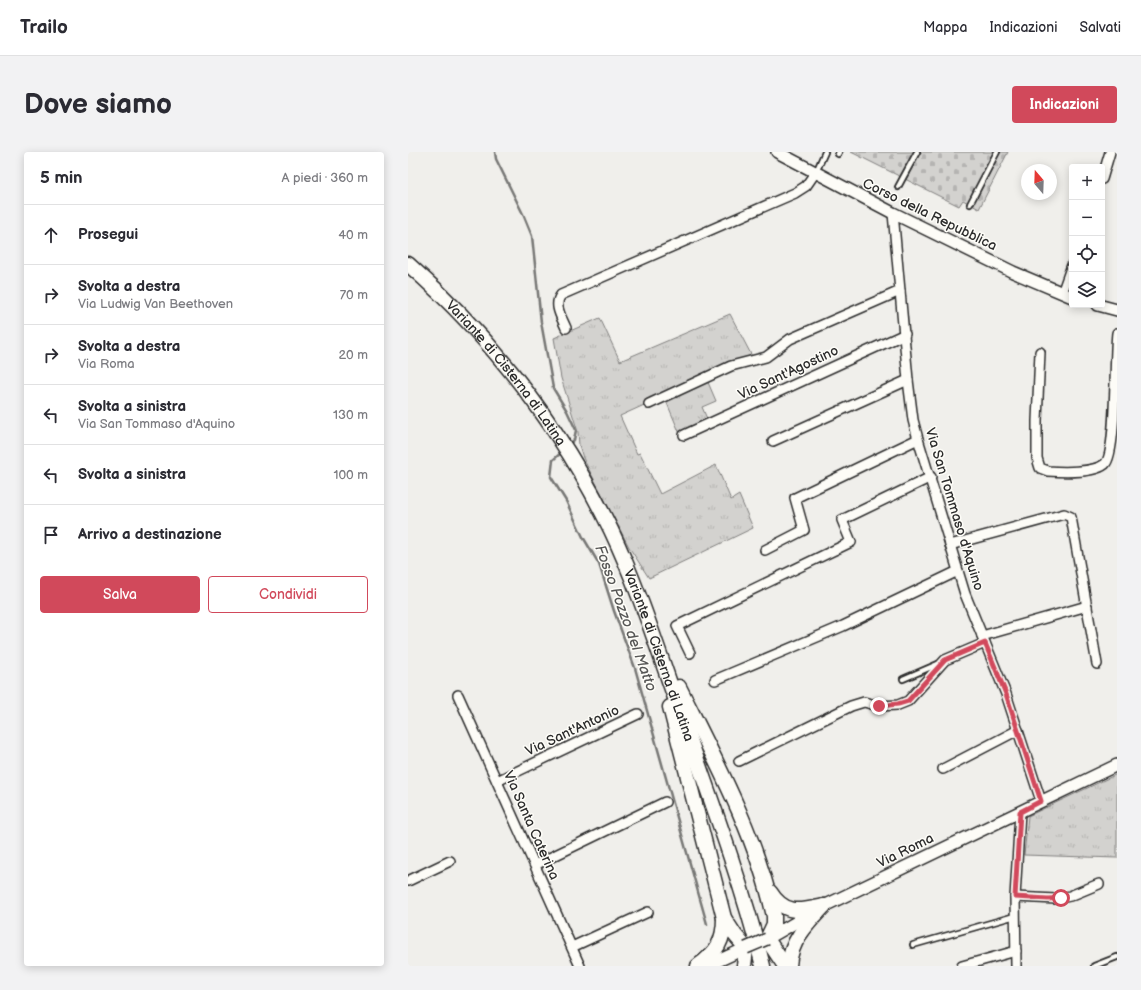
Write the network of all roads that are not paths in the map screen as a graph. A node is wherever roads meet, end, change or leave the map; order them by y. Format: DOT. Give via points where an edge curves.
graph roads {
  1 [pos="776,152"];
  2 [pos="825,152"];
  3 [pos="917,152"];
  4 [pos="997,152"];
  5 [pos="1110,152"];
  6 [pos="1105,169"];
  7 [pos="815,173"];
  8 [pos="898,187"];
  9 [pos="970,204"];
  10 [pos="893,213"];
  11 [pos="408,264"];
  12 [pos="1071,272"];
  13 [pos="900,290"];
  14 [pos="1067,295"];
  15 [pos="1105,307"];
  16 [pos="1117,310"];
  17 [pos="566,328"];
  18 [pos="1117,333"];
  19 [pos="905,334"];
  20 [pos="1040,352"];
  21 [pos="908,380"];
  22 [pos="649,404"];
  23 [pos="684,435"];
  24 [pos="918,440"];
  25 [pos="772,442"];
  26 [pos="931,477"];
  27 [pos="950,545"];
  28 [pos="765,550"];
  29 [pos="958,571"];
  30 [pos="1087,606"];
  31 [pos="651,631"];
  32 [pos="984,640"];
  33 [pos="690,653"];
  34 [pos="945,660"];
  35 [pos="1097,664"];
  36 [pos="904,679"];
  37 [pos="715,680"];
  38 [pos="458,695"];
  39 [pos="638,714"];
  40 [pos="1018,730"];
  41 [pos="739,761"];
  42 [pos="1117,765"];
  43 [pos="943,769"];
  44 [pos="496,781"];
  45 [pos="1041,801"];
  46 [pos="665,802"];
  47 [pos="1020,812"];
  48 [pos="450,861"];
  49 [pos="535,865"];
  50 [pos="408,882"];
  51 [pos="1099,884"];
  52 [pos="766,885"];
  53 [pos="1015,897"];
  54 [pos="824,906"];
  55 [pos="648,912"];
  56 [pos="1015,916"];
  57 [pos="724,918"];
  58 [pos="767,939"];
  59 [pos="913,945"];
  60 [pos="572,947"];
  61 [pos="746,948"];
  62 [pos="1016,951"];
  63 [pos="1117,957"];
  64 [pos="580,966"];
  65 [pos="698,966"];
  66 [pos="707,966"];
  67 [pos="744,966"];
  68 [pos="763,966"];
  69 [pos="785,966"];
  70 [pos="789,966"];
  71 [pos="962,966"];
  72 [pos="1016,966"];
  73 [pos="1094,966"];
  1 -- 7 [label="street, Corso della Repubblica"];
  2 -- 7 [label="lane"];
  3 -- 8 [label="lane"];
  4 -- 9 [label="lane"];
  5 -- 6 [label="street"];
  7 -- 10 [label="street, Corso della Repubblica"];
  7 -- 17 [label="street" via="806,186 795,192 561,295 557,305"];
  10 -- 13 [label="street, Via San Tommaso d'Aquino"];
  10 -- 14 [label="street, Corso della Repubblica" via="1009,270"];
  11 -- 31 [label="main road, Variante di Cisterna di Latina" via="462,314 519,382 558,436 578,467 611,530 633,580"];
  12 -- 14 [label="street"];
  13 -- 19 [label="street, Via San Tommaso d'Aquino"];
  13 -- 22 [label="street" via="795,337 766,357 731,366"];
  15 -- 16 [label="street"];
  18 -- 20 [label="street" via="1111,452 1107,462 1096,468 1048,471 1039,466 1037,421"];
  19 -- 21 [label="street, Via San Tommaso d'Aquino"];
  19 -- 23 [label="street, Via Sant'Agostino"];
  21 -- 24 [label="street, Via San Tommaso d'Aquino"];
  21 -- 25 [label="street"];
  24 -- 26 [label="street, Via San Tommaso d'Aquino"];
  24 -- 28 [label="street" via="795,498 804,530"];
  26 -- 27 [label="street, Via San Tommaso d'Aquino"];
  26 -- 33 [label="street" via="842,520 851,542 677,626"];
  27 -- 29 [label="street, Via San Tommaso d'Aquino"];
  27 -- 30 [label="street" via="1064,514 1071,517"];
  29 -- 32 [label="street, Via San Tommaso d'Aquino"];
  29 -- 37 [label="street" via="843,626"];
  30 -- 32 [label="street"];
  30 -- 35 [label="street"];
  31 -- 52 [label="main road" via="741,815"];
  31 -- 57 [label="main road"];
  31 -- 68 [label="main road, Variante di Cisterna di Latina" via="730,853"];
  32 -- 34 [label="street"];
  32 -- 40 [label="street, Via San Tommaso d'Aquino"];
  34 -- 36 [label="lane"];
  34 -- 41 [label="street" via="908,701 879,706 864,702 851,706"];
  38 -- 44 [label="street, Via Santa Caterina"];
  39 -- 44 [label="street, Via Sant'Antonio"];
  40 -- 43 [label="street"];
  40 -- 45 [label="street, Via San Tommaso d'Aquino"];
  42 -- 45 [label="street, Via Roma"];
  44 -- 49 [label="street, Via Santa Caterina"];
  45 -- 47 [label="street, Via Roma"];
  46 -- 49 [label="street"];
  47 -- 53 [label="street"];
  47 -- 54 [label="street, Via Roma"];
  48 -- 50 [label="street"];
  49 -- 60 [label="street, Via Santa Caterina"];
  51 -- 53 [label="street" via="1070,896"];
  52 -- 54 [label="main road" via="779,903 789,909"];
  52 -- 58 [label="main road" via="775,919"];
  53 -- 56 [label="street"];
  54 -- 58 [label="street, Via Roma"];
  54 -- 70 [label="main road" via="797,938 792,948"];
  55 -- 60 [label="street"];
  56 -- 59 [label="lane"];
  56 -- 62 [label="street"];
  57 -- 61 [label="main road"];
  57 -- 65 [label="main road" via="724,931 719,946"];
  58 -- 61 [label="street, Via Roma, bridge"];
  58 -- 69 [label="main road"];
  60 -- 64 [label="street, Via Santa Caterina"];
  61 -- 66 [label="street, Via Roma"];
  61 -- 67 [label="main road"];
  62 -- 71 [label="street"];
  62 -- 72 [label="street"];
  63 -- 73 [label="lane"];
}
